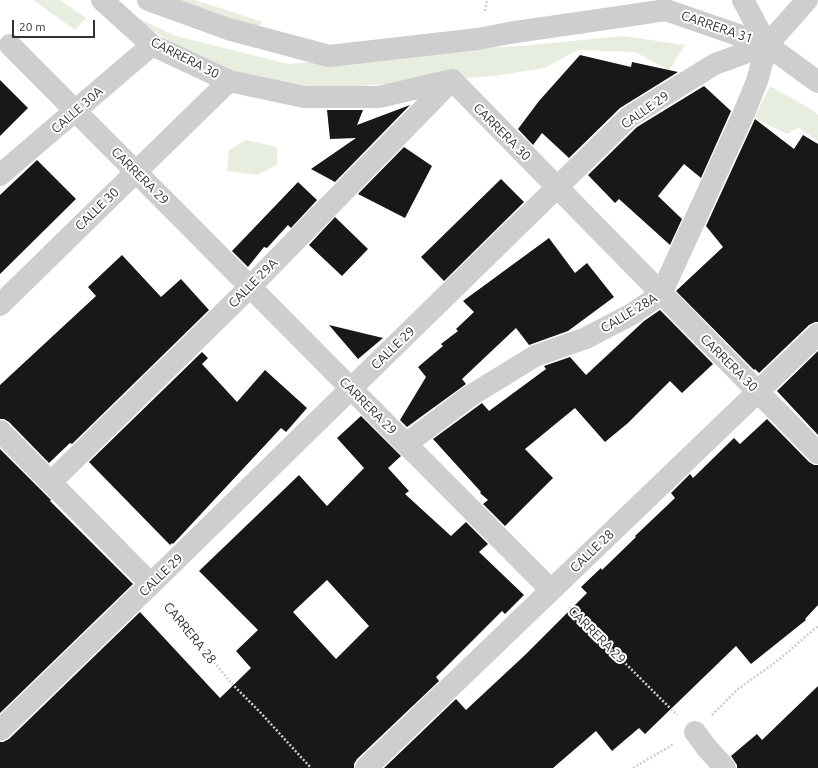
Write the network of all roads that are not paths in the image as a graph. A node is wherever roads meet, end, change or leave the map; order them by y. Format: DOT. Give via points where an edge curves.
graph roads {
  1 [pos="102,0"];
  2 [pos="148,0"];
  3 [pos="743,0"];
  4 [pos="807,0"];
  5 [pos="10,45"];
  6 [pos="152,45"];
  7 [pos="767,45"];
  8 [pos="452,80"];
  9 [pos="230,81"];
  10 [pos="818,82"];
  11 [pos="76,111"];
  12 [pos="136,172"];
  13 [pos="0,175"];
  14 [pos="557,187"];
  15 [pos="250,287"];
  16 [pos="661,294"];
  17 [pos="0,305"];
  18 [pos="818,334"];
  19 [pos="351,389"];
  20 [pos="758,392"];
  21 [pos="0,431"];
  22 [pos="406,444"];
  23 [pos="818,453"];
  24 [pos="51,482"];
  25 [pos="151,584"];
  26 [pos="552,590"];
  27 [pos="0,730"];
  28 [pos="695,732"];
  29 [pos="366,768"];
  30 [pos="725,768"];
  1 -- 6 [label="street, CARRERA 30"];
  2 -- 7 [label="street, CARRERA 31" via="228,29 329,56 478,39 666,10"];
  3 -- 7 [label="street"];
  4 -- 7 [label="street, CALLE 29"];
  5 -- 11 [label="street, CARRERA 29"];
  6 -- 9 [label="street, CARRERA 30"];
  6 -- 11 [label="street, CALLE 30A"];
  7 -- 10 [label="street, CARRERA 31"];
  7 -- 14 [label="street, CALLE 29" via="715,64 629,117"];
  7 -- 16 [label="street, CALLE 28A" via="757,81 746,107"];
  8 -- 9 [label="street, CARRERA 30" via="379,97 304,97"];
  8 -- 14 [label="street, CARRERA 30"];
  8 -- 15 [label="street, CALLE 29A"];
  9 -- 12 [label="street, CALLE 30"];
  11 -- 12 [label="street, CARRERA 29"];
  11 -- 13 [label="street, CALLE 30A"];
  12 -- 15 [label="street, CARRERA 29"];
  12 -- 17 [label="street, CALLE 30"];
  14 -- 16 [label="street, CARRERA 30"];
  14 -- 19 [label="street, CALLE 29"];
  15 -- 19 [label="street, CARRERA 29"];
  15 -- 24 [label="street, CALLE 29A"];
  16 -- 20 [label="street, CARRERA 30"];
  16 -- 22 [label="street, CALLE 28A" via="632,314 586,338 536,356 470,396"];
  18 -- 20 [label="street, CALLE 28"];
  19 -- 22 [label="street, CARRERA 29"];
  19 -- 25 [label="street, CALLE 29"];
  20 -- 23 [label="street, CARRERA 30"];
  20 -- 26 [label="street, CALLE 28"];
  21 -- 24 [label="street"];
  22 -- 26 [label="street, CARRERA 29"];
  24 -- 25 [label="street"];
  25 -- 27 [label="street, CALLE 29"];
  26 -- 29 [label="street, CALLE 28"];
  28 -- 30 [label="street"];
}
